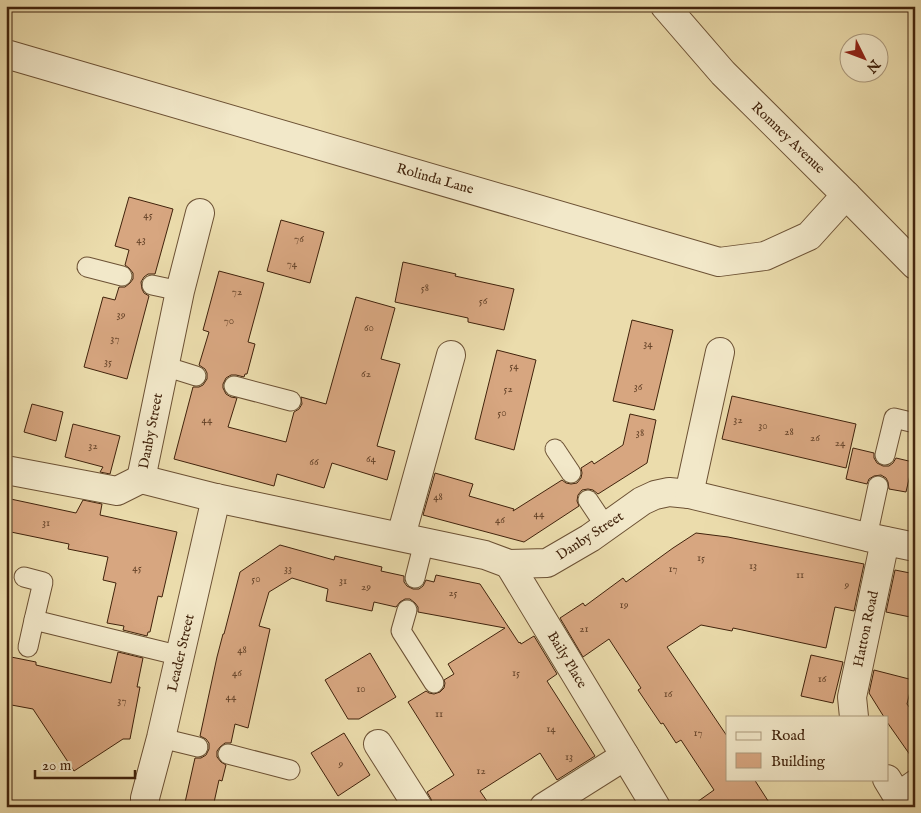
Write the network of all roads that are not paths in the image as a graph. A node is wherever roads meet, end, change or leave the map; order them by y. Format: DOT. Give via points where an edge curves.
graph roads {
  1 [pos="665,6"];
  2 [pos="6,54"];
  3 [pos="846,194"];
  4 [pos="200,213"];
  5 [pos="915,265"];
  6 [pos="87,266"];
  7 [pos="122,276"];
  8 [pos="152,285"];
  9 [pos="180,291"];
  10 [pos="720,352"];
  11 [pos="451,355"];
  12 [pos="164,366"];
  13 [pos="196,376"];
  14 [pos="234,386"];
  15 [pos="291,401"];
  16 [pos="915,423"];
  17 [pos="555,449"];
  18 [pos="885,455"];
  19 [pos="6,470"];
  20 [pos="571,474"];
  21 [pos="141,479"];
  22 [pos="878,486"];
  23 [pos="689,494"];
  24 [pos="216,498"];
  25 [pos="588,500"];
  26 [pos="606,527"];
  27 [pos="412,539"];
  28 [pos="876,539"];
  29 [pos="915,547"];
  30 [pos="509,564"];
  31 [pos="24,577"];
  32 [pos="415,578"];
  33 [pos="407,610"];
  34 [pos="34,620"];
  35 [pos="28,647"];
  36 [pos="181,656"];
  37 [pos="434,683"];
  38 [pos="854,716"];
  39 [pos="161,738"];
  40 [pos="378,744"];
  41 [pos="198,747"];
  42 [pos="228,754"];
  43 [pos="625,756"];
  44 [pos="290,770"];
  45 [pos="144,807"];
  46 [pos="418,807"];
  47 [pos="544,807"];
  48 [pos="656,807"];
  1 -- 3 [label="street, Romney Avenue" via="723,73"];
  2 -- 3 [label="street, Rolinda Lane" via="719,262 765,256 809,236"];
  3 -- 5 [label="street, Romney Avenue"];
  4 -- 9 [label="street, Danby Street"];
  6 -- 7 [label="lane"];
  8 -- 9 [label="lane"];
  9 -- 12 [label="street, Danby Street"];
  10 -- 23 [label="street"];
  11 -- 27 [label="street"];
  12 -- 13 [label="lane"];
  12 -- 21 [label="street, Danby Street"];
  14 -- 15 [label="lane"];
  16 -- 18 [label="lane" via="894,418"];
  17 -- 20 [label="lane"];
  19 -- 21 [label="street" via="117,491"];
  21 -- 24 [label="street, Danby Street"];
  22 -- 28 [label="lane"];
  23 -- 26 [label="street, Danby Street" via="669,492 655,495"];
  23 -- 28 [label="street, Danby Street"];
  24 -- 27 [label="street, Danby Street"];
  24 -- 36 [label="street, Leader Street"];
  25 -- 26 [label="lane"];
  26 -- 30 [label="street, Danby Street" via="547,563"];
  27 -- 30 [label="street, Danby Street" via="485,555"];
  27 -- 32 [label="lane"];
  28 -- 29 [label="street, Danby Street"];
  28 -- 38 [label="street, Hatton Road" via="852,697"];
  30 -- 43 [label="street, Baily Place"];
  31 -- 34 [label="lane" via="43,582"];
  33 -- 37 [label="lane" via="401,632"];
  34 -- 35 [label="lane"];
  34 -- 36 [label="lane"];
  36 -- 39 [label="street, Leader Street"];
  39 -- 41 [label="lane"];
  39 -- 45 [label="street, Leader Street"];
  40 -- 46 [label="street"];
  42 -- 44 [label="lane"];
  43 -- 47 [label="street"];
  43 -- 48 [label="street, Baily Place"];
}
